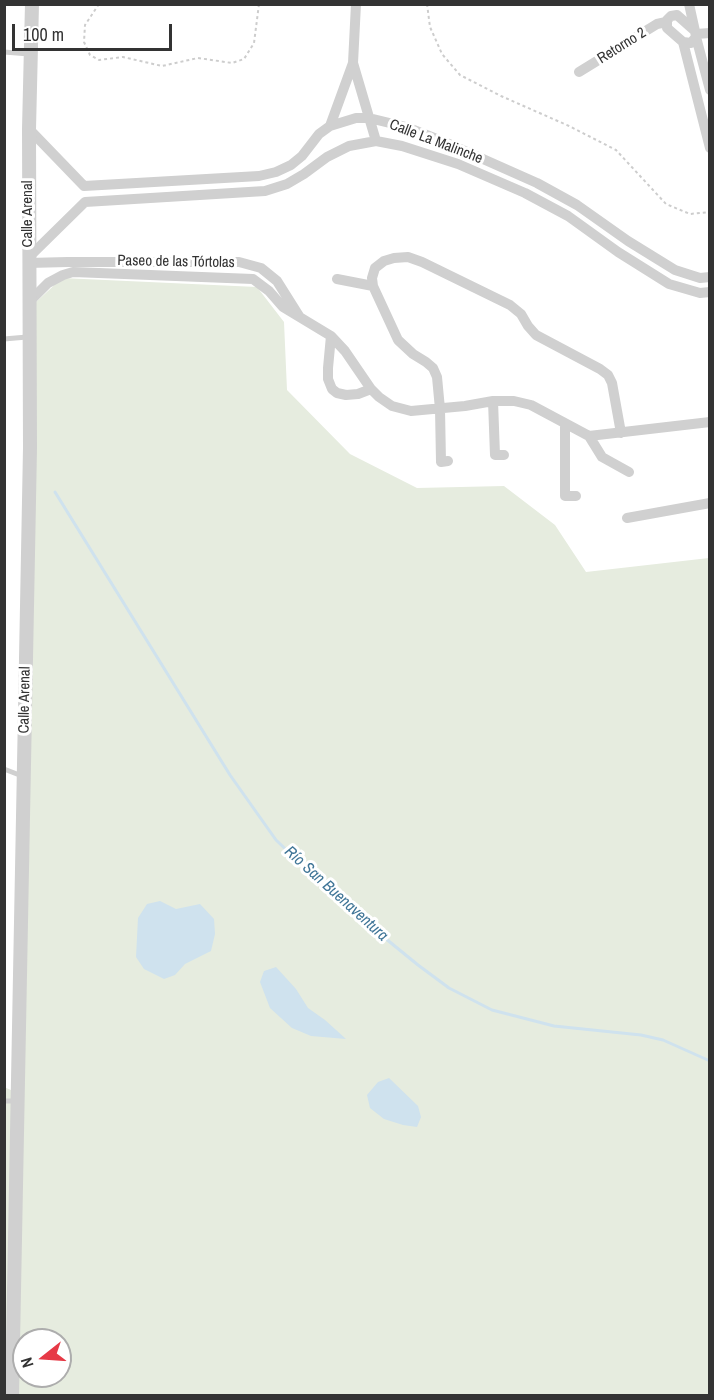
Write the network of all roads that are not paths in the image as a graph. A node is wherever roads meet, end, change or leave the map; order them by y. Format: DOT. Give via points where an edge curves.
graph roads {
  1 [pos="32,4"];
  2 [pos="356,4"];
  3 [pos="689,4"];
  4 [pos="670,14"];
  5 [pos="710,33"];
  6 [pos="696,34"];
  7 [pos="683,42"];
  8 [pos="4,52"];
  9 [pos="31,55"];
  10 [pos="353,63"];
  11 [pos="579,72"];
  12 [pos="710,90"];
  13 [pos="369,118"];
  14 [pos="330,126"];
  15 [pos="29,129"];
  16 [pos="376,141"];
  17 [pos="710,148"];
  18 [pos="115,183"];
  19 [pos="84,186"];
  20 [pos="116,199"];
  21 [pos="85,202"];
  22 [pos="28,260"];
  23 [pos="710,277"];
  24 [pos="337,279"];
  25 [pos="373,286"];
  26 [pos="710,292"];
  27 [pos="29,302"];
  28 [pos="299,316"];
  29 [pos="332,336"];
  30 [pos="29,337"];
  31 [pos="4,339"];
  32 [pos="371,389"];
  33 [pos="493,401"];
  34 [pos="440,409"];
  35 [pos="710,422"];
  36 [pos="565,424"];
  37 [pos="621,433"];
  38 [pos="589,436"];
  39 [pos="504,455"];
  40 [pos="448,461"];
  41 [pos="629,472"];
  42 [pos="576,496"];
  43 [pos="710,503"];
  44 [pos="627,518"];
  45 [pos="4,769"];
  46 [pos="24,777"];
  47 [pos="11,1101"];
  48 [pos="12,1395"];
  1 -- 9 [label="street, Calle Arenal"];
  2 -- 10 [label="street"];
  3 -- 6 [label="street"];
  4 -- 6 [label="street" via="680,16"];
  4 -- 7 [label="street" via="668,30"];
  4 -- 11 [label="street, Retorno 2"];
  5 -- 6 [label="street"];
  6 -- 7 [label="street" via="691,43"];
  6 -- 12 [label="street"];
  7 -- 17 [label="street"];
  8 -- 9 [label="lane"];
  9 -- 15 [label="street, Calle Arenal"];
  10 -- 13 [label="street"];
  10 -- 14 [label="street"];
  13 -- 14 [label="street, Calle La Malinche"];
  13 -- 16 [label="street"];
  13 -- 23 [label="street, Calle La Malinche" via="417,131 537,183 675,270 699,278"];
  14 -- 18 [label="street, Calle La Malinche" via="302,156 276,172"];
  15 -- 19 [label="street"];
  15 -- 22 [label="street, Calle Arenal"];
  16 -- 20 [label="street, Calle La Malinche" via="348,146 287,184 265,191"];
  16 -- 26 [label="street, Calle La Malinche" via="458,164 525,193 568,216 669,284"];
  18 -- 19 [label="street, Calle La Malinche"];
  18 -- 20 [label="street" via="112,191"];
  19 -- 21 [label="street" via="88,193"];
  20 -- 21 [label="street, Calle La Malinche"];
  21 -- 22 [label="street"];
  22 -- 27 [label="street, Calle Arenal"];
  22 -- 28 [label="street, Paseo de las Tórtolas" via="239,262 261,268 277,281"];
  24 -- 25 [label="street"];
  25 -- 34 [label="street" via="398,340 426,362 437,377"];
  25 -- 37 [label="street" via="375,268 384,261 408,257 510,305 536,335 608,375"];
  27 -- 28 [label="street, Paseo de las Tórtolas" via="48,283 73,272 253,279 283,307"];
  27 -- 30 [label="street, Calle Arenal"];
  28 -- 29 [label="street, Paseo de las Tórtolas"];
  29 -- 32 [label="street, Paseo de las Tórtolas"];
  29 -- 32 [label="street" via="327,368 332,389 346,395"];
  30 -- 31 [label="lane"];
  30 -- 46 [label="street, Calle Arenal"];
  32 -- 34 [label="street, Paseo de las Tórtolas" via="392,406 411,411"];
  33 -- 34 [label="street, Paseo de las Tórtolas"];
  33 -- 36 [label="street, Paseo de las Tórtolas" via="514,400 531,405"];
  33 -- 39 [label="street" via="495,455"];
  34 -- 40 [label="street" via="441,462"];
  35 -- 37 [label="street"];
  36 -- 38 [label="street, Paseo de las Tórtolas"];
  36 -- 42 [label="street" via="565,496"];
  37 -- 38 [label="street"];
  38 -- 41 [label="street" via="602,457"];
  43 -- 44 [label="street"];
  45 -- 46 [label="lane"];
  46 -- 47 [label="street, Calle Arenal"];
  47 -- 48 [label="street, Calle Arenal"];
}
